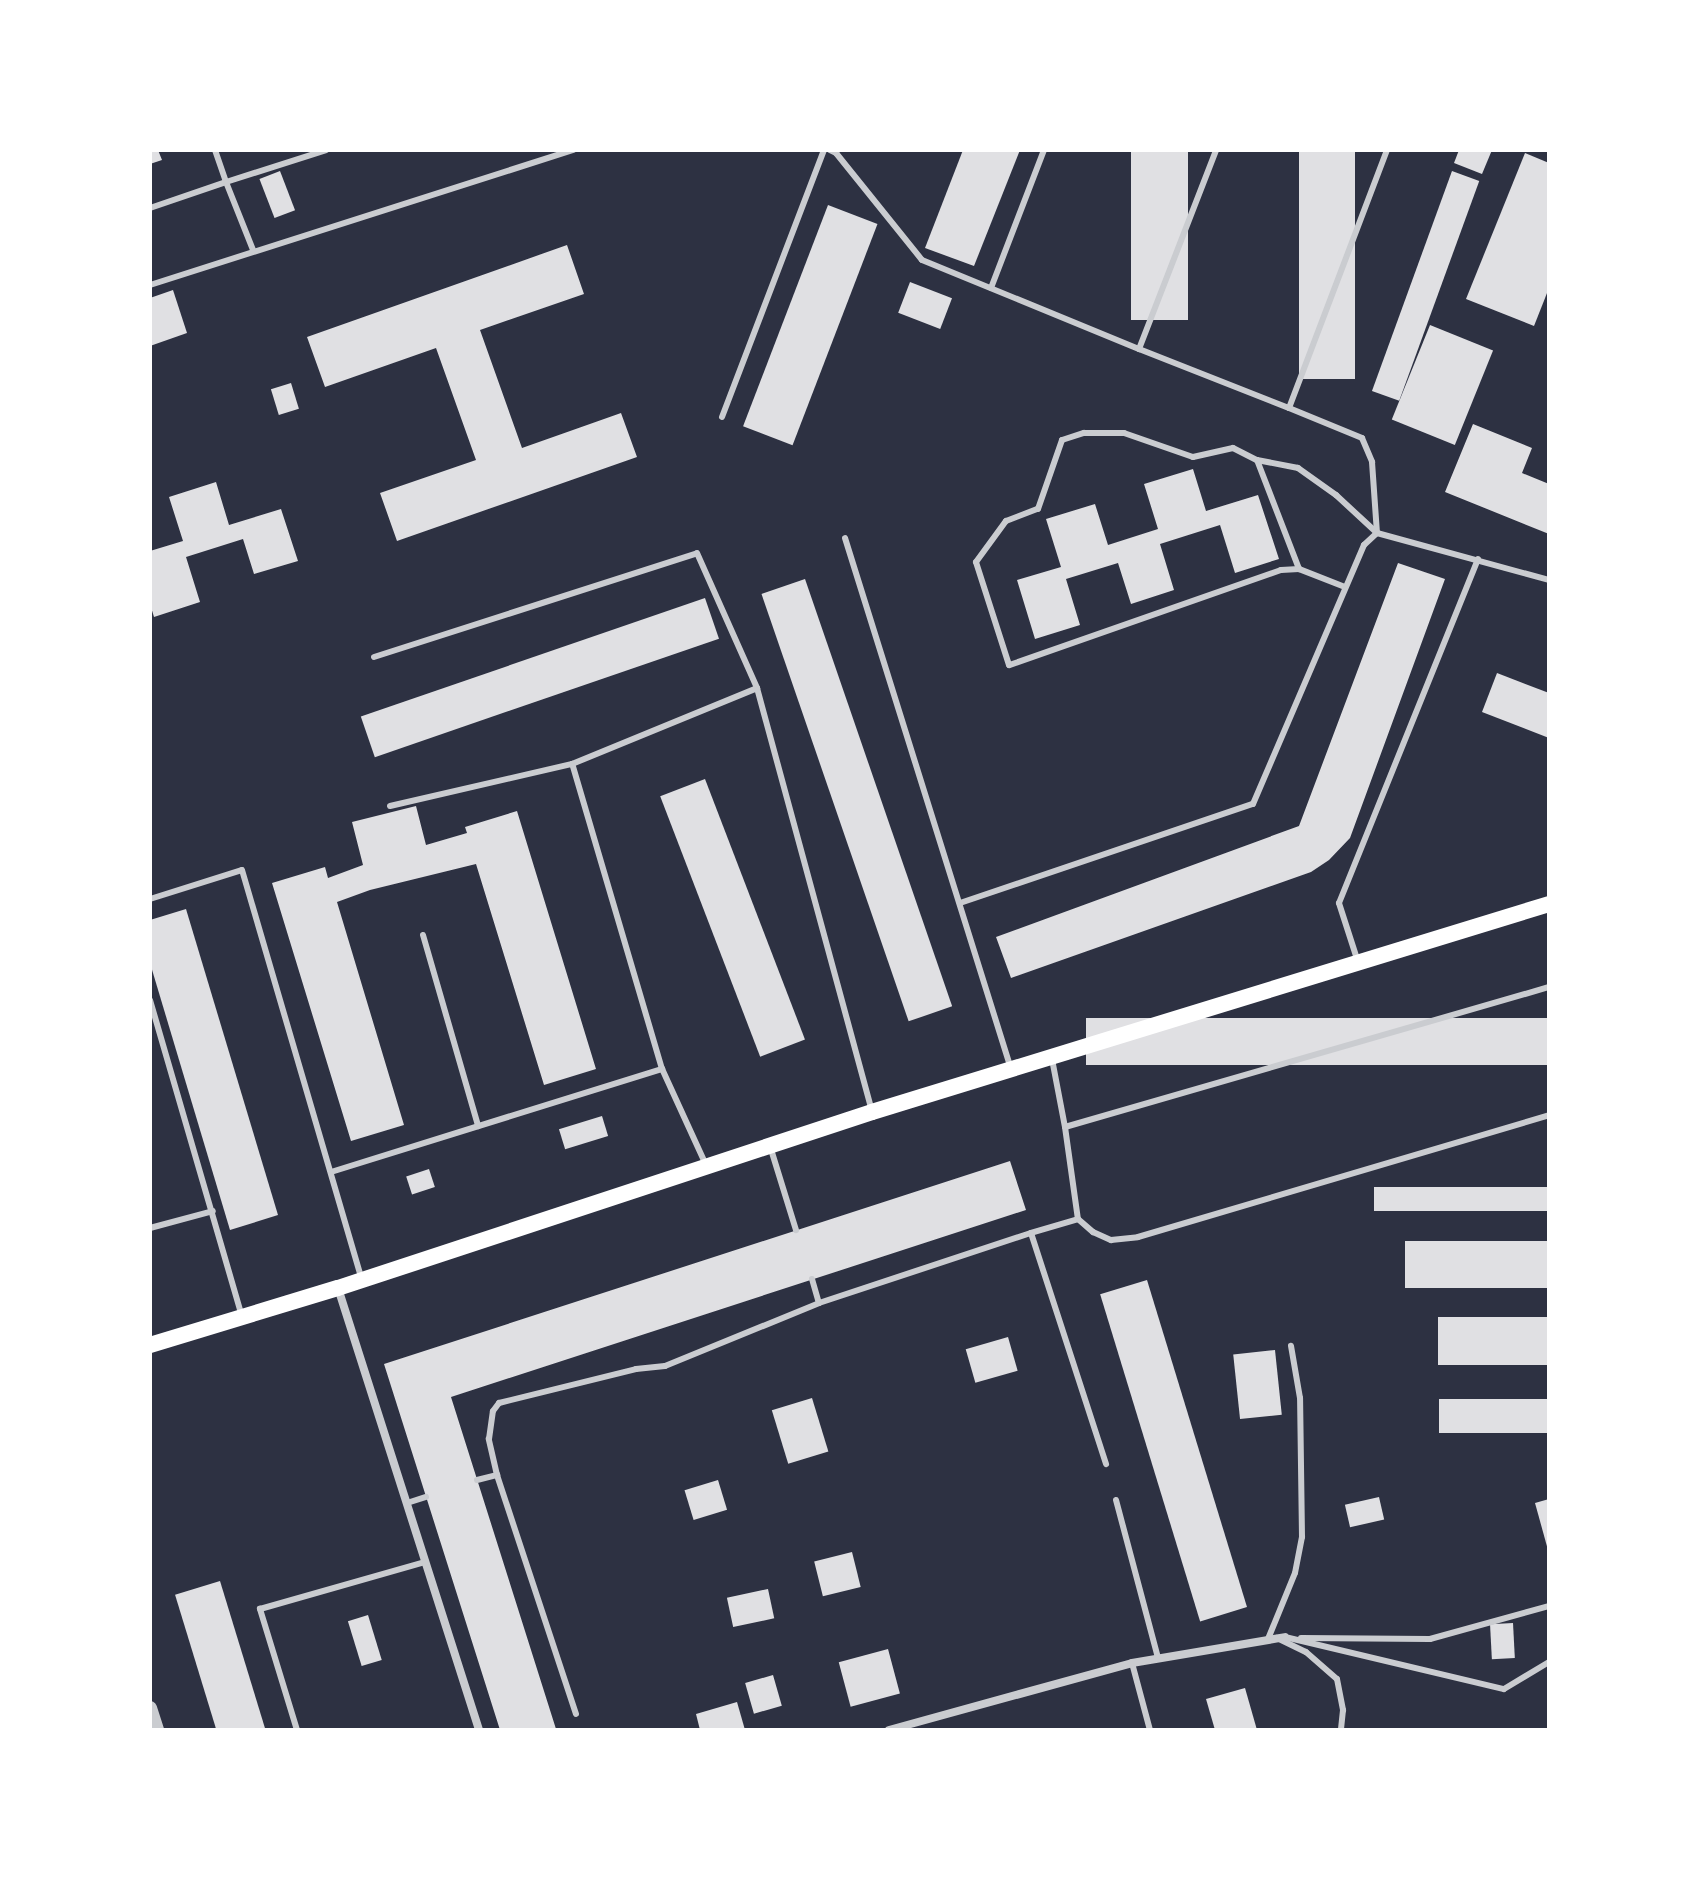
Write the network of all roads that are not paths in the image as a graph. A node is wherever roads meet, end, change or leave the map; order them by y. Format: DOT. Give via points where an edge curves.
graph roads {
  1 [pos="215,150"];
  2 [pos="326,150"];
  3 [pos="574,150"];
  4 [pos="827,150"];
  5 [pos="1044,150"];
  6 [pos="1216,150"];
  7 [pos="1387,150"];
  8 [pos="226,182"];
  9 [pos="150,208"];
  10 [pos="253,250"];
  11 [pos="150,285"];
  12 [pos="991,288"];
  13 [pos="1139,349"];
  14 [pos="1289,408"];
  15 [pos="722,417"];
  16 [pos="1257,460"];
  17 [pos="1377,533"];
  18 [pos="845,538"];
  19 [pos="1478,559"];
  20 [pos="1299,569"];
  21 [pos="1549,580"];
  22 [pos="1345,587"];
  23 [pos="374,657"];
  24 [pos="757,688"];
  25 [pos="572,764"];
  26 [pos="390,806"];
  27 [pos="150,899"];
  28 [pos="960,903"];
  29 [pos="1549,904"];
  30 [pos="423,935"];
  31 [pos="1359,963"];
  32 [pos="1549,987"];
  33 [pos="150,1000"];
  34 [pos="1052,1059"];
  35 [pos="662,1069"];
  36 [pos="1011,1071"];
  37 [pos="872,1112"];
  38 [pos="1549,1115"];
  39 [pos="478,1126"];
  40 [pos="1065,1127"];
  41 [pos="770,1146"];
  42 [pos="707,1166"];
  43 [pos="331,1172"];
  44 [pos="213,1211"];
  45 [pos="1078,1219"];
  46 [pos="150,1228"];
  47 [pos="796,1230"];
  48 [pos="1031,1233"];
  49 [pos="812,1279"];
  50 [pos="362,1280"];
  51 [pos="338,1288"];
  52 [pos="819,1303"];
  53 [pos="242,1317"];
  54 [pos="150,1345"];
  55 [pos="1291,1346"];
  56 [pos="1106,1464"];
  57 [pos="497,1475"];
  58 [pos="477,1480"];
  59 [pos="426,1497"];
  60 [pos="1116,1500"];
  61 [pos="407,1503"];
  62 [pos="425,1562"];
  63 [pos="1549,1606"];
  64 [pos="1277,1638"];
  65 [pos="1158,1658"];
  66 [pos="1549,1662"];
  67 [pos="1132,1663"];
  68 [pos="150,1708"];
  69 [pos="576,1714"];
  70 [pos="157,1730"];
  71 [pos="297,1730"];
  72 [pos="479,1730"];
  73 [pos="889,1730"];
  74 [pos="1150,1730"];
  75 [pos="1341,1730"];
  1 -- 8 [label="lane"];
  2 -- 8 [label="lane"];
  3 -- 10 [label="lane"];
  4 -- 12 [label="lane" via="836,153 922,260"];
  4 -- 15 [label="lane"];
  5 -- 12 [label="lane"];
  6 -- 13 [label="lane"];
  7 -- 14 [label="lane"];
  8 -- 9 [label="lane"];
  8 -- 10 [label="lane"];
  10 -- 11 [label="lane"];
  12 -- 13 [label="lane"];
  13 -- 14 [label="lane"];
  14 -- 17 [label="lane" via="1362,438 1372,462"];
  16 -- 17 [label="lane" via="1298,468"];
  16 -- 20 [label="lane"];
  16 -- 20 [label="lane" via="1233,448 1193,457 1124,433 1084,433 1062,440 1038,509 1006,521 976,562 1009,665 1281,570"];
  17 -- 19 [label="lane"];
  17 -- 22 [label="lane" via="1364,545"];
  18 -- 28 [label="lane"];
  19 -- 21 [label="lane"];
  19 -- 31 [label="lane" via="1339,903"];
  20 -- 22 [label="lane"];
  22 -- 28 [label="lane" via="1253,804"];
  23 -- 24 [label="lane" via="697,553"];
  24 -- 25 [label="lane"];
  24 -- 37 [label="lane"];
  25 -- 26 [label="lane"];
  25 -- 35 [label="lane"];
  27 -- 43 [label="lane" via="242,870"];
  28 -- 36 [label="lane"];
  29 -- 31 [label="main road"];
  30 -- 39 [label="lane"];
  31 -- 34 [label="main road"];
  32 -- 40 [label="lane"];
  33 -- 44 [label="lane"];
  34 -- 36 [label="main road"];
  34 -- 40 [label="lane"];
  35 -- 39 [label="lane"];
  35 -- 42 [label="lane"];
  36 -- 37 [label="main road"];
  37 -- 41 [label="main road"];
  38 -- 45 [label="lane" via="1138,1237 1111,1240"];
  39 -- 43 [label="lane"];
  40 -- 45 [label="lane"];
  41 -- 42 [label="main road"];
  41 -- 47 [label="lane"];
  42 -- 50 [label="main road"];
  43 -- 50 [label="lane"];
  44 -- 46 [label="lane"];
  44 -- 53 [label="lane"];
  45 -- 48 [label="lane"];
  48 -- 52 [label="lane"];
  48 -- 56 [label="lane"];
  49 -- 52 [label="lane"];
  50 -- 51 [label="main road"];
  51 -- 53 [label="main road"];
  51 -- 61 [label="street"];
  52 -- 57 [label="lane" via="665,1366 499,1403 489,1439"];
  53 -- 54 [label="main road"];
  55 -- 64 [label="lane" via="1300,1398 1302,1537"];
  57 -- 58 [label="lane"];
  57 -- 69 [label="lane"];
  59 -- 61 [label="lane"];
  60 -- 65 [label="lane"];
  61 -- 62 [label="street"];
  62 -- 71 [label="lane" via="260,1609"];
  62 -- 72 [label="street"];
  63 -- 64 [label="lane" via="1430,1639"];
  64 -- 65 [label="street"];
  64 -- 66 [label="lane" via="1504,1689"];
  64 -- 75 [label="lane" via="1306,1652 1337,1679"];
  65 -- 67 [label="street"];
  67 -- 73 [label="street"];
  67 -- 74 [label="lane"];
  68 -- 70 [label="street"];
}
